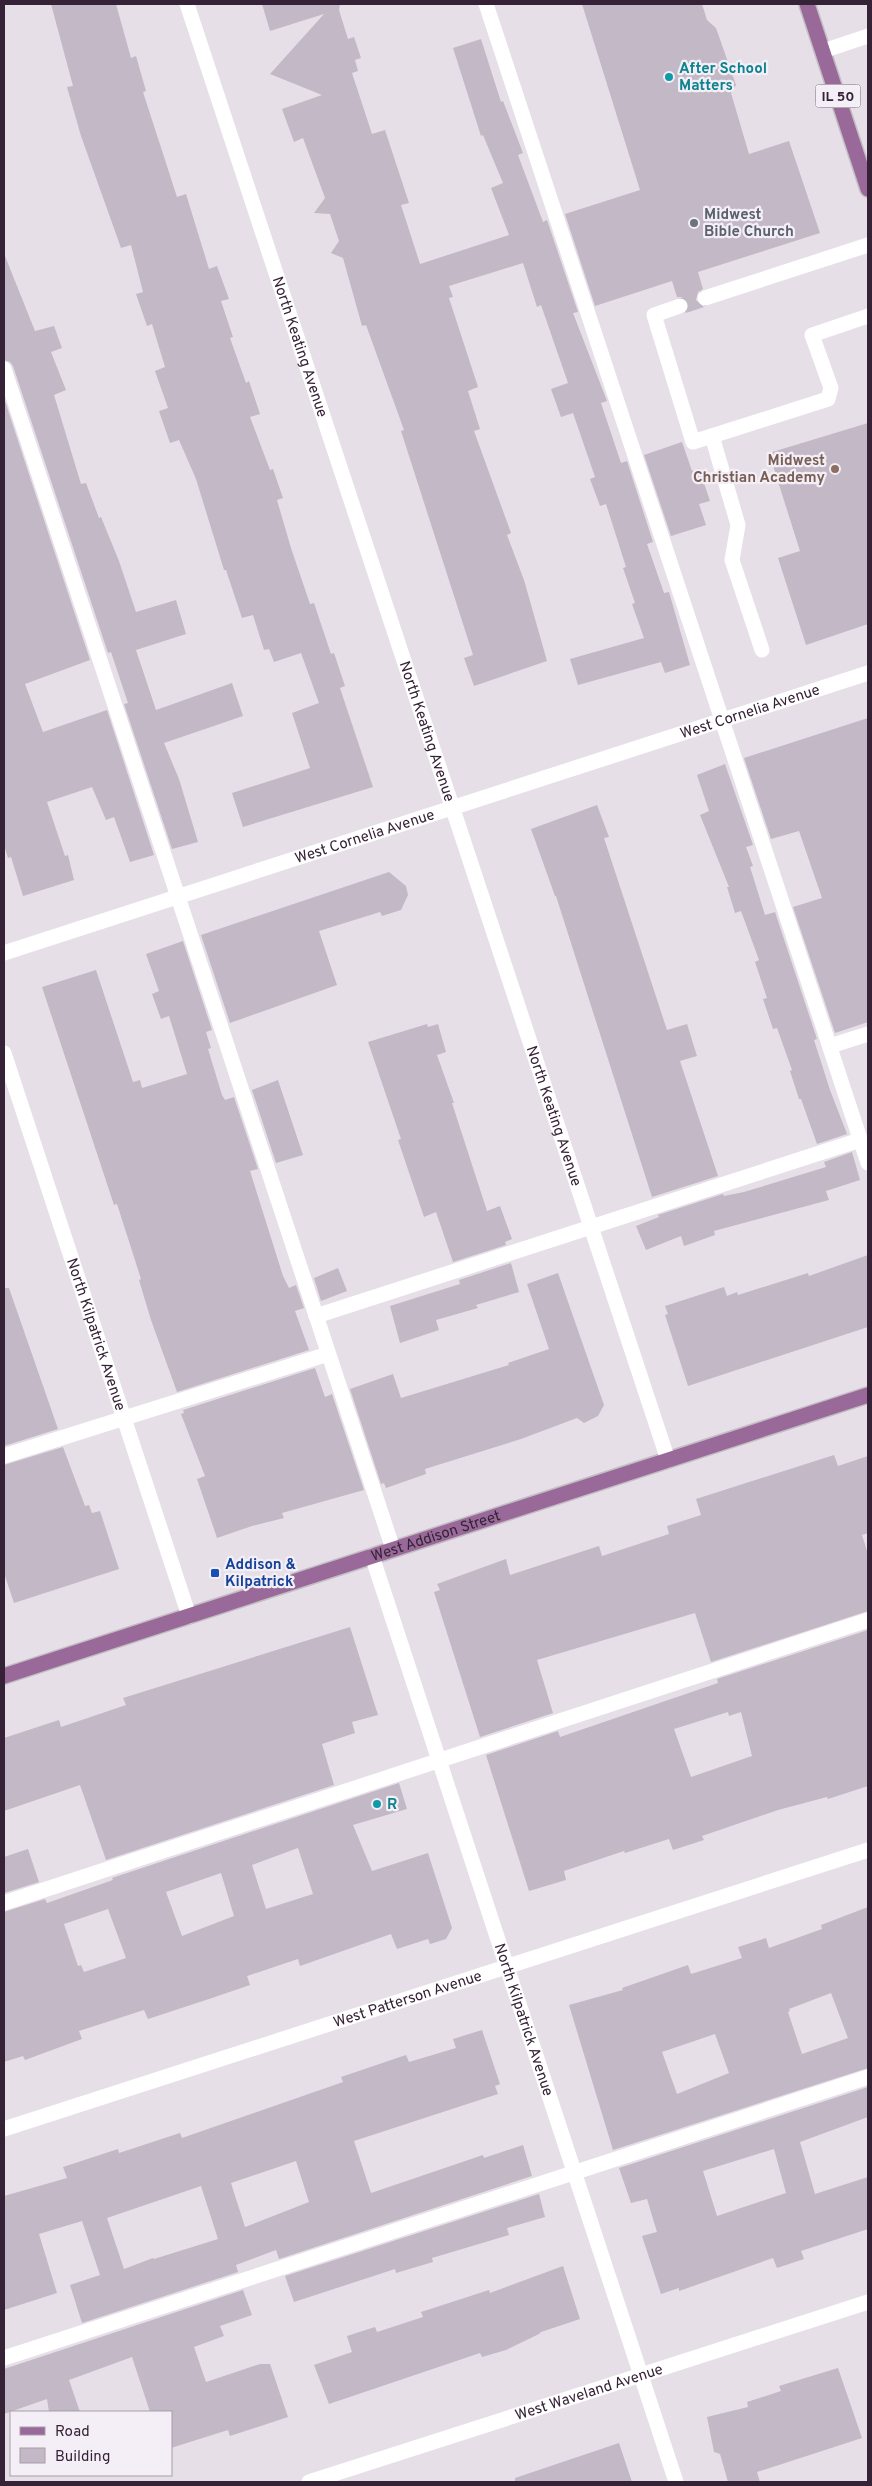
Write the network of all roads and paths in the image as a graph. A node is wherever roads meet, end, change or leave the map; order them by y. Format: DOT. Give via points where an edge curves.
graph roads {
  1 [pos="187,4"];
  2 [pos="486,4"];
  3 [pos="807,4"];
  4 [pos="868,36"];
  5 [pos="823,51"];
  6 [pos="868,189"];
  7 [pos="868,245"];
  8 [pos="705,298"];
  9 [pos="680,306"];
  10 [pos="868,316"];
  11 [pos="4,369"];
  12 [pos="712,436"];
  13 [pos="762,650"];
  14 [pos="868,673"];
  15 [pos="722,721"];
  16 [pos="453,809"];
  17 [pos="178,897"];
  18 [pos="4,953"];
  19 [pos="868,1034"];
  20 [pos="830,1046"];
  21 [pos="4,1053"];
  22 [pos="860,1140"];
  23 [pos="868,1163"];
  24 [pos="591,1228"];
  25 [pos="316,1316"];
  26 [pos="328,1354"];
  27 [pos="868,1395"];
  28 [pos="124,1418"];
  29 [pos="4,1456"];
  30 [pos="668,1460"];
  31 [pos="393,1550"];
  32 [pos="372,1556"];
  33 [pos="189,1616"];
  34 [pos="868,1620"];
  35 [pos="4,1676"];
  36 [pos="439,1761"];
  37 [pos="868,1850"];
  38 [pos="4,1904"];
  39 [pos="507,1967"];
  40 [pos="868,2077"];
  41 [pos="4,2129"];
  42 [pos="574,2172"];
  43 [pos="868,2302"];
  44 [pos="4,2358"];
  45 [pos="641,2375"];
  46 [pos="309,2482"];
  47 [pos="676,2482"];
  1 -- 16 [label="street, North Keating Avenue"];
  2 -- 15 [label="street"];
  3 -- 5 [label="main road, IL 50"];
  4 -- 5 [label="street"];
  5 -- 6 [label="main road, IL 50"];
  7 -- 8 [label="street"];
  9 -- 12 [label="street" via="654,315 693,442"];
  10 -- 12 [label="street" via="812,335 831,388 828,399"];
  11 -- 17 [label="street"];
  12 -- 13 [label="street" via="738,525 732,560"];
  14 -- 15 [label="street, West Cornelia Avenue"];
  15 -- 16 [label="street, West Cornelia Avenue"];
  15 -- 20 [label="street"];
  16 -- 17 [label="street, West Cornelia Avenue"];
  16 -- 24 [label="street, North Keating Avenue"];
  17 -- 18 [label="street, West Cornelia Avenue"];
  17 -- 25 [label="street"];
  19 -- 20 [label="street"];
  20 -- 22 [label="street"];
  21 -- 28 [label="street, North Kilpatrick Avenue"];
  22 -- 23 [label="street"];
  22 -- 24 [label="street"];
  24 -- 25 [label="street"];
  24 -- 30 [label="street, North Keating Avenue"];
  25 -- 26 [label="street"];
  26 -- 28 [label="street"];
  26 -- 31 [label="street"];
  27 -- 30 [label="main road, West Addison Street"];
  28 -- 29 [label="street"];
  28 -- 33 [label="street, North Kilpatrick Avenue"];
  30 -- 31 [label="main road, West Addison Street"];
  31 -- 32 [label="main road, West Addison Street"];
  32 -- 33 [label="main road, West Addison Street"];
  32 -- 36 [label="street, North Kilpatrick Avenue"];
  33 -- 35 [label="main road, West Addison Street"];
  34 -- 36 [label="street"];
  36 -- 38 [label="street"];
  36 -- 39 [label="street, North Kilpatrick Avenue"];
  37 -- 39 [label="street, West Patterson Avenue"];
  39 -- 41 [label="street, West Patterson Avenue"];
  39 -- 42 [label="street, North Kilpatrick Avenue"];
  40 -- 42 [label="street"];
  42 -- 44 [label="street"];
  42 -- 45 [label="street, North Kilpatrick Avenue"];
  43 -- 45 [label="street, West Waveland Avenue"];
  45 -- 46 [label="street, West Waveland Avenue"];
  45 -- 47 [label="street, North Kilpatrick Avenue"];
}
